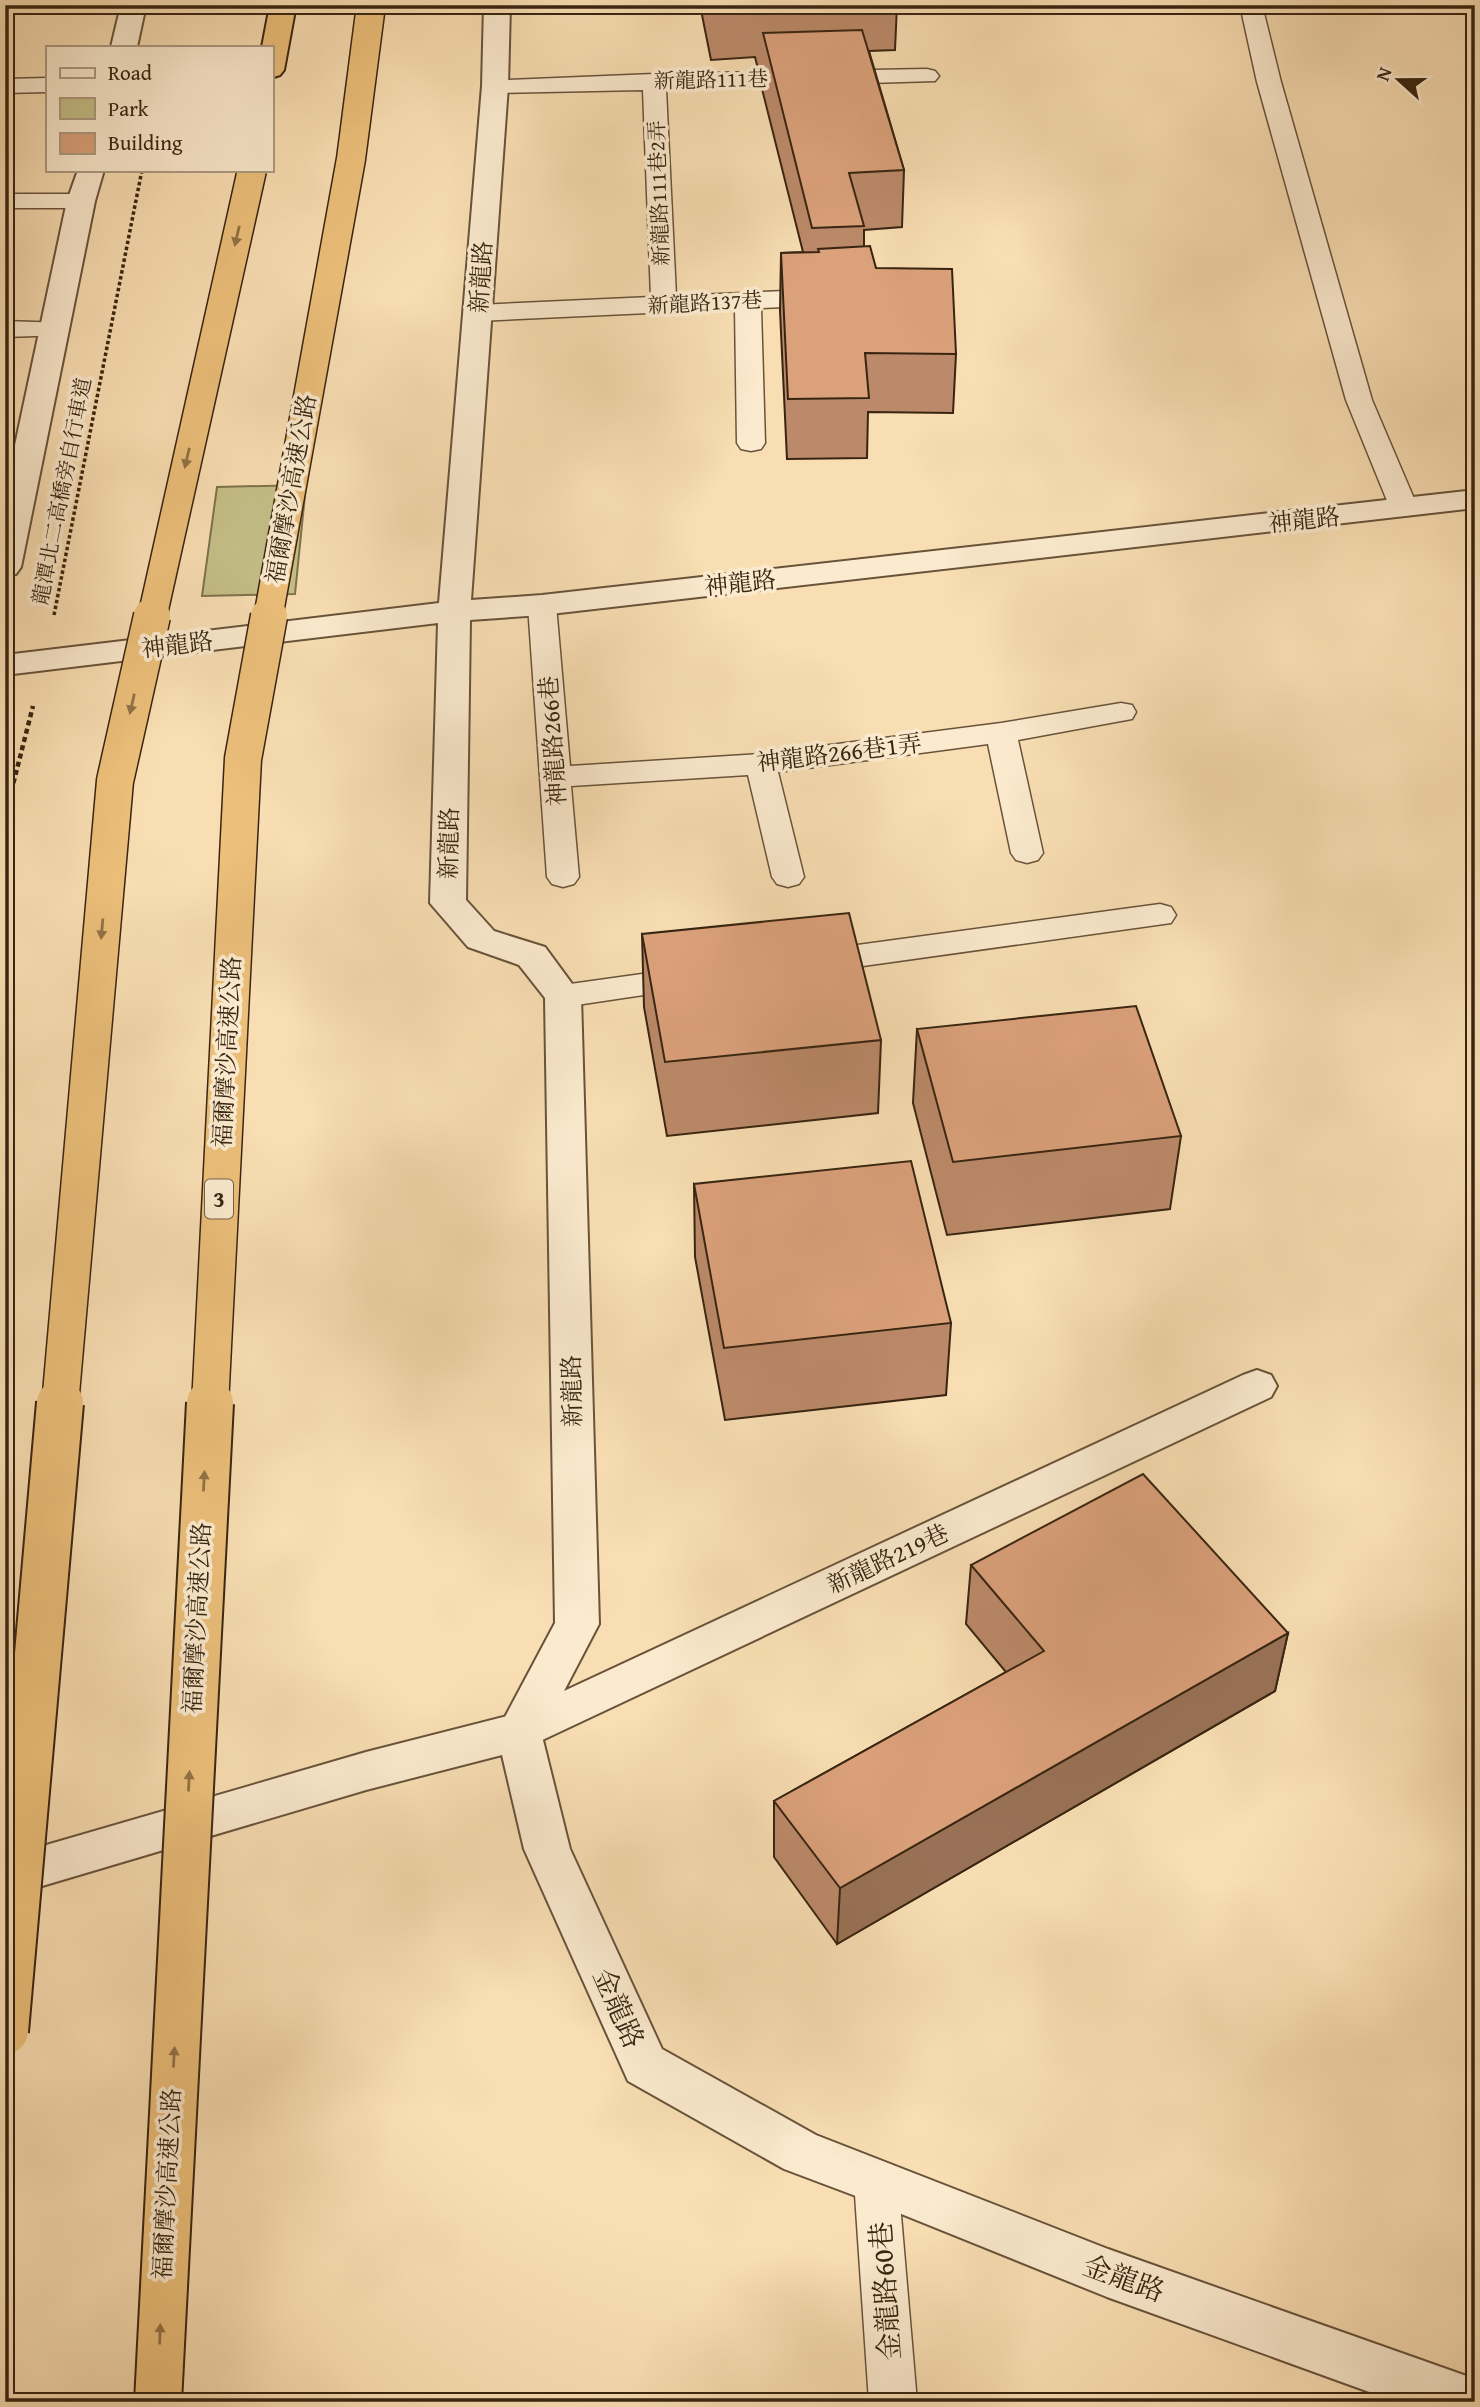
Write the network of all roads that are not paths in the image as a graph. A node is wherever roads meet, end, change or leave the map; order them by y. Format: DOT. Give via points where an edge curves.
graph roads {
  1 [pos="134,5"];
  2 [pos="283,5"];
  3 [pos="371,5"];
  4 [pos="497,5"];
  5 [pos="1251,5"];
  6 [pos="124,46"];
  7 [pos="273,59"];
  8 [pos="927,76"];
  9 [pos="654,81"];
  10 [pos="46,85"];
  11 [pos="5,86"];
  12 [pos="495,86"];
  13 [pos="90,172"];
  14 [pos="252,172"];
  15 [pos="5,201"];
  16 [pos="82,201"];
  17 [pos="853,295"];
  18 [pos="748,302"];
  19 [pos="664,305"];
  20 [pos="478,313"];
  21 [pos="5,329"];
  22 [pos="56,329"];
  23 [pos="751,443"];
  24 [pos="1475,499"];
  25 [pos="1404,508"];
  26 [pos="5,567"];
  27 [pos="542,605"];
  28 [pos="454,611"];
  29 [pos="5,665"];
  30 [pos="1121,712"];
  31 [pos="1001,733"];
  32 [pos="761,764"];
  33 [pos="556,777"];
  34 [pos="1027,853"];
  35 [pos="563,877"];
  36 [pos="789,877"];
  37 [pos="1160,915"];
  38 [pos="780,966"];
  39 [pos="726,974"];
  40 [pos="563,996"];
  41 [pos="1257,1386"];
  42 [pos="519,1732"];
  43 [pos="5,1877"];
  44 [pos="5,2031"];
  45 [pos="876,2180"];
  46 [pos="158,2402"];
  47 [pos="893,2402"];
  48 [pos="1468,2402"];
  1 -- 6 [label="street"];
  2 -- 7 [label="highway"];
  46 -- 3 [label="highway, 福爾摩沙高速公路 / 3, one-way, bridge" via="243,759 351,159"];
  4 -- 12 [label="street, 新龍路"];
  5 -- 25 [label="lane" via="1359,400"];
  8 -- 9 [label="lane, 新龍路111巷"];
  9 -- 12 [label="lane, 新龍路111巷"];
  9 -- 19 [label="lane, 新龍路111巷2弄"];
  10 -- 11 [label="lane"];
  12 -- 20 [label="street, 新龍路"];
  13 -- 16 [label="street"];
  14 -- 44 [label="highway, one-way, bridge" via="115,781"];
  15 -- 16 [label="lane"];
  16 -- 22 [label="street"];
  17 -- 18 [label="lane, 新龍路137巷"];
  18 -- 19 [label="lane, 新龍路137巷"];
  18 -- 23 [label="lane"];
  19 -- 20 [label="lane, 新龍路137巷"];
  20 -- 28 [label="street, 新龍路"];
  21 -- 22 [label="lane"];
  22 -- 26 [label="street"];
  24 -- 25 [label="street, 神龍路"];
  25 -- 27 [label="street, 神龍路"];
  27 -- 28 [label="street, 神龍路"];
  27 -- 33 [label="lane, 神龍路266巷"];
  28 -- 29 [label="street, 神龍路"];
  28 -- 40 [label="street, 新龍路" via="448,903 481,940 532,956"];
  30 -- 31 [label="lane, 神龍路266巷1弄"];
  31 -- 32 [label="lane, 神龍路266巷1弄"];
  31 -- 34 [label="lane"];
  32 -- 33 [label="lane, 神龍路266巷1弄"];
  32 -- 36 [label="lane"];
  33 -- 35 [label="lane, 神龍路266巷"];
  37 -- 38 [label="lane"];
  39 -- 40 [label="lane"];
  40 -- 42 [label="street, 新龍路" via="577,1624"];
  41 -- 42 [label="street, 新龍路219巷"];
  42 -- 43 [label="street"];
  42 -- 45 [label="street, 金龍路" via="547,1849 645,2065 801,2153"];
  45 -- 47 [label="lane, 金龍路60巷"];
  45 -- 48 [label="street, 金龍路" via="1107,2273"];
}
